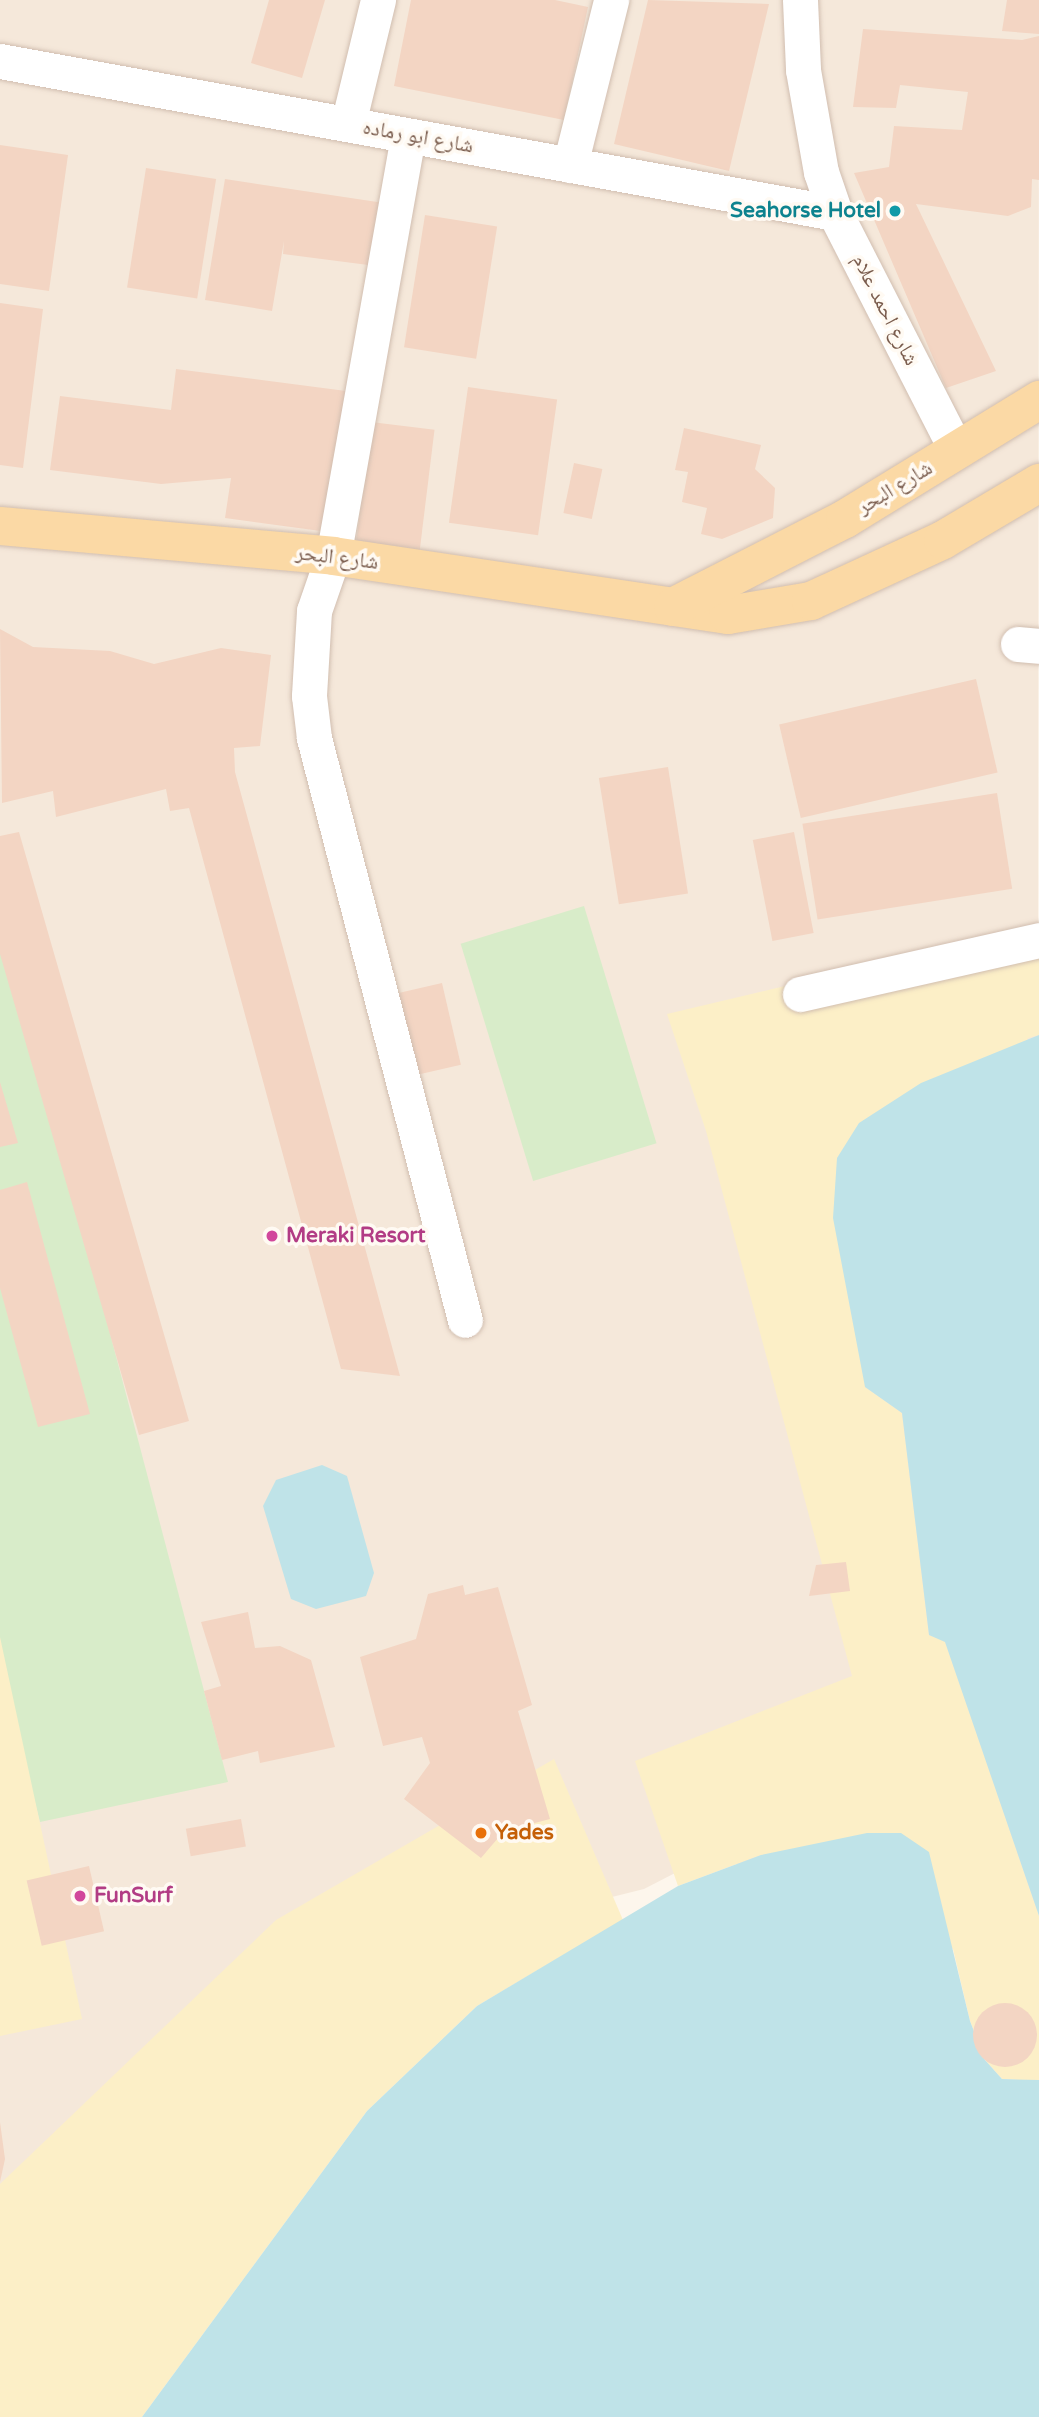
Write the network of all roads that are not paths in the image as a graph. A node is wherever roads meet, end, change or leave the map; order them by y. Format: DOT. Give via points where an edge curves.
graph roads {
  1 [pos="378,0"];
  2 [pos="611,0"];
  3 [pos="800,0"];
  4 [pos="0,61"];
  5 [pos="348,124"];
  6 [pos="408,136"];
  7 [pos="570,165"];
  8 [pos="835,213"];
  9 [pos="1039,400"];
  10 [pos="957,451"];
  11 [pos="1039,483"];
  12 [pos="0,526"];
  13 [pos="333,556"];
  14 [pos="673,607"];
  15 [pos="1039,940"];
  16 [pos="800,994"];
  17 [pos="465,1320"];
  1 -- 5 [label="street"];
  2 -- 7 [label="street"];
  3 -- 8 [label="street, شارع احمد علام" via="810,124"];
  4 -- 5 [label="street, شارع ابو رماده"];
  5 -- 6 [label="street, شارع ابو رماده"];
  6 -- 7 [label="street, شارع ابو رماده"];
  6 -- 13 [label="street"];
  7 -- 8 [label="street, شارع ابو رماده"];
  8 -- 10 [label="street, شارع احمد علام"];
  9 -- 10 [label="main road, شارع البحر"];
  10 -- 14 [label="main road, شارع البحر" via="845,519"];
  11 -- 14 [label="main road, شارع البحر" via="943,540 811,601 728,615"];
  12 -- 13 [label="main road, شارع البحر"];
  13 -- 14 [label="main road, شارع البحر"];
  13 -- 17 [label="street" via="314,611 308,656 314,738"];
  15 -- 16 [label="street"];
}
